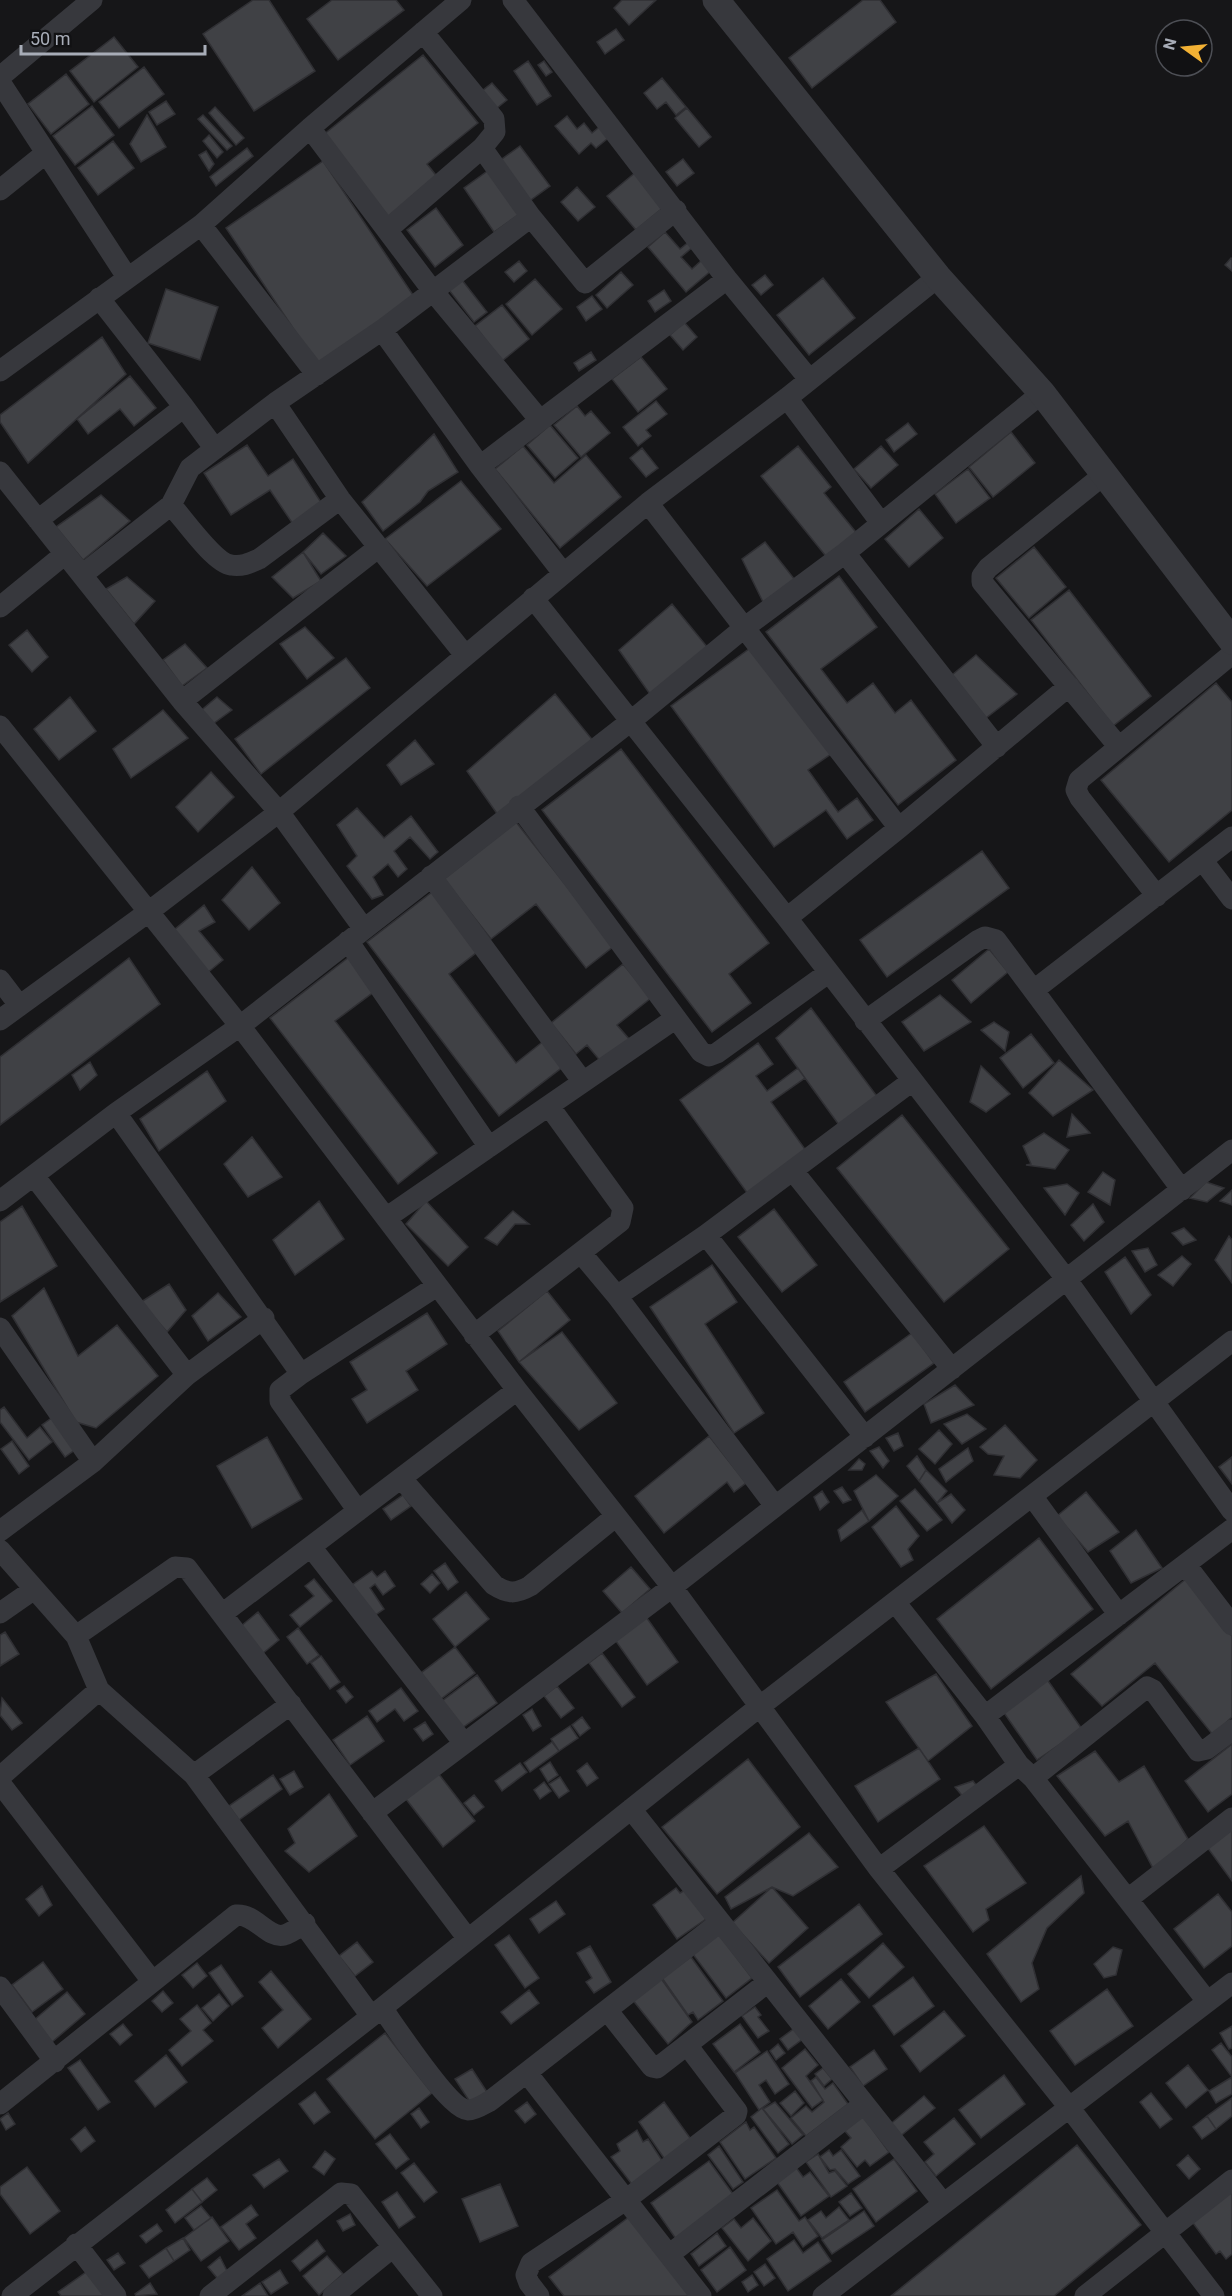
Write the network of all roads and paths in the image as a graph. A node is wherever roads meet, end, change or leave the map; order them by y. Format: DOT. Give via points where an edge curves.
graph roads {
  1 [pos="92,0"];
  2 [pos="461,0"];
  3 [pos="513,0"];
  4 [pos="716,0"];
  5 [pos="423,32"];
  6 [pos="0,76"];
  7 [pos="0,82"];
  8 [pos="310,128"];
  9 [pos="482,148"];
  10 [pos="46,153"];
  11 [pos="0,190"];
  12 [pos="676,210"];
  13 [pos="531,217"];
  14 [pos="201,225"];
  15 [pos="388,229"];
  16 [pos="127,277"];
  17 [pos="938,277"];
  18 [pos="727,279"];
  19 [pos="432,290"];
  20 [pos="99,298"];
  21 [pos="382,330"];
  22 [pos="0,371"];
  23 [pos="317,375"];
  24 [pos="809,379"];
  25 [pos="1042,393"];
  26 [pos="787,398"];
  27 [pos="275,403"];
  28 [pos="184,407"];
  29 [pos="539,419"];
  30 [pos="215,449"];
  31 [pos="480,466"];
  32 [pos="0,472"];
  33 [pos="1106,473"];
  34 [pos="340,499"];
  35 [pos="648,503"];
  36 [pos="171,505"];
  37 [pos="38,520"];
  38 [pos="881,523"];
  39 [pos="379,547"];
  40 [pos="845,553"];
  41 [pos="65,554"];
  42 [pos="563,573"];
  43 [pos="82,575"];
  44 [pos="532,598"];
  45 [pos="0,607"];
  46 [pos="744,628"];
  47 [pos="1232,641"];
  48 [pos="1232,654"];
  49 [pos="465,656"];
  50 [pos="1069,686"];
  51 [pos="182,701"];
  52 [pos="631,722"];
  53 [pos="0,726"];
  54 [pos="997,747"];
  55 [pos="1119,747"];
  56 [pos="519,806"];
  57 [pos="279,812"];
  58 [pos="899,828"];
  59 [pos="1232,837"];
  60 [pos="1203,861"];
  61 [pos="430,876"];
  62 [pos="1157,896"];
  63 [pos="1232,899"];
  64 [pos="147,913"];
  65 [pos="787,918"];
  66 [pos="356,935"];
  67 [pos="828,973"];
  68 [pos="0,980"];
  69 [pos="1034,990"];
  70 [pos="19,1005"];
  71 [pos="676,1018"];
  72 [pos="0,1020"];
  73 [pos="865,1021"];
  74 [pos="240,1026"];
  75 [pos="583,1082"];
  76 [pos="912,1082"];
  77 [pos="549,1106"];
  78 [pos="117,1113"];
  79 [pos="489,1147"];
  80 [pos="1232,1150"];
  81 [pos="793,1171"];
  82 [pos="34,1176"];
  83 [pos="1182,1190"];
  84 [pos="0,1202"];
  85 [pos="386,1218"];
  86 [pos="706,1235"];
  87 [pos="581,1253"];
  88 [pos="1067,1280"];
  89 [pos="437,1286"];
  90 [pos="617,1296"];
  91 [pos="264,1318"];
  92 [pos="0,1328"];
  93 [pos="474,1335"];
  94 [pos="1232,1341"];
  95 [pos="952,1369"];
  96 [pos="301,1374"];
  97 [pos="187,1375"];
  98 [pos="517,1390"];
  99 [pos="1155,1400"];
  100 [pos="864,1437"];
  101 [pos="93,1462"];
  102 [pos="401,1478"];
  103 [pos="1032,1496"];
  104 [pos="775,1506"];
  105 [pos="358,1511"];
  106 [pos="1232,1511"];
  107 [pos="616,1516"];
  108 [pos="1232,1529"];
  109 [pos="0,1531"];
  110 [pos="311,1547"];
  111 [pos="0,1550"];
  112 [pos="1186,1565"];
  113 [pos="672,1587"];
  114 [pos="33,1590"];
  115 [pos="895,1602"];
  116 [pos="0,1613"];
  117 [pos="222,1614"];
  118 [pos="1119,1615"];
  119 [pos="1232,1625"];
  120 [pos="76,1636"];
  121 [pos="99,1689"];
  122 [pos="291,1704"];
  123 [pos="759,1707"];
  124 [pos="985,1716"];
  125 [pos="1232,1730"];
  126 [pos="463,1742"];
  127 [pos="1026,1772"];
  128 [pos="194,1775"];
  129 [pos="0,1777"];
  130 [pos="0,1783"];
  131 [pos="631,1809"];
  132 [pos="372,1814"];
  133 [pos="1232,1818"];
  134 [pos="879,1869"];
  135 [pos="1128,1899"];
  136 [pos="720,1922"];
  137 [pos="305,1923"];
  138 [pos="468,1939"];
  139 [pos="152,1982"];
  140 [pos="768,1982"];
  141 [pos="1232,1983"];
  142 [pos="0,1987"];
  143 [pos="1207,2001"];
  144 [pos="608,2010"];
  145 [pos="376,2012"];
  146 [pos="687,2045"];
  147 [pos="55,2062"];
  148 [pos="527,2073"];
  149 [pos="0,2104"];
  150 [pos="864,2104"];
  151 [pos="1068,2106"];
  152 [pos="1232,2180"];
  153 [pos="627,2199"];
  154 [pos="943,2204"];
  155 [pos="1165,2235"];
  156 [pos="76,2244"];
  157 [pos="393,2247"];
  158 [pos="670,2254"];
  159 [pos="12,2296"];
  160 [pos="116,2296"];
  161 [pos="210,2296"];
  162 [pos="333,2296"];
  163 [pos="432,2296"];
  164 [pos="539,2296"];
  165 [pos="701,2296"];
  166 [pos="823,2296"];
  167 [pos="1085,2296"];
  168 [pos="1214,2296"];
  1 -- 6 [label="street"];
  2 -- 5 [label="street"];
  3 -- 12 [label="street"];
  4 -- 17 [label="street"];
  5 -- 8 [label="street"];
  5 -- 9 [label="street" via="494,119 493,138"];
  7 -- 10 [label="street"];
  8 -- 14 [label="street"];
  8 -- 15 [label="street"];
  9 -- 13 [label="street"];
  9 -- 15 [label="street"];
  10 -- 11 [label="street"];
  10 -- 16 [label="street"];
  12 -- 13 [label="street" via="585,283"];
  12 -- 18 [label="street"];
  13 -- 19 [label="street"];
  14 -- 16 [label="street"];
  14 -- 23 [label="street"];
  15 -- 19 [label="street"];
  16 -- 20 [label="street"];
  17 -- 24 [label="street"];
  17 -- 25 [label="street"];
  18 -- 24 [label="street"];
  18 -- 29 [label="street"];
  19 -- 21 [label="street"];
  19 -- 29 [label="street"];
  20 -- 22 [label="street"];
  20 -- 28 [label="street"];
  21 -- 23 [label="street"];
  21 -- 31 [label="street"];
  23 -- 27 [label="street"];
  24 -- 26 [label="street"];
  25 -- 33 [label="street"];
  25 -- 38 [label="street"];
  26 -- 35 [label="street"];
  26 -- 38 [label="street"];
  27 -- 30 [label="street"];
  27 -- 34 [label="street"];
  28 -- 30 [label="street"];
  28 -- 37 [label="street"];
  29 -- 31 [label="street"];
  30 -- 36 [label="street" via="186,473"];
  31 -- 42 [label="street"];
  32 -- 37 [label="street"];
  33 -- 47 [label="street"];
  33 -- 50 [label="street" via="982,576 986,590"];
  34 -- 36 [label="street" via="259,559 245,565 229,565 217,558"];
  34 -- 39 [label="street"];
  35 -- 42 [label="street"];
  35 -- 46 [label="street"];
  36 -- 43 [label="street"];
  37 -- 41 [label="street"];
  38 -- 40 [label="street"];
  39 -- 49 [label="street"];
  39 -- 51 [label="street"];
  40 -- 46 [label="street"];
  40 -- 54 [label="street"];
  41 -- 43 [label="street"];
  41 -- 45 [label="street"];
  42 -- 44 [label="street"];
  43 -- 51 [label="street"];
  44 -- 49 [label="street"];
  44 -- 52 [label="street"];
  46 -- 52 [label="street"];
  46 -- 58 [label="street"];
  48 -- 55 [label="street"];
  49 -- 57 [label="street"];
  50 -- 54 [label="street"];
  50 -- 55 [label="street"];
  51 -- 57 [label="street"];
  52 -- 56 [label="street"];
  52 -- 65 [label="street"];
  53 -- 64 [label="street"];
  54 -- 58 [label="street"];
  55 -- 62 [label="street" via="1079,780 1076,790"];
  56 -- 61 [label="street"];
  56 -- 71 [label="street"];
  57 -- 64 [label="street"];
  57 -- 66 [label="street"];
  58 -- 65 [label="street"];
  59 -- 60 [label="street"];
  60 -- 62 [label="street"];
  60 -- 63 [label="street"];
  61 -- 66 [label="street"];
  61 -- 75 [label="street"];
  62 -- 69 [label="street"];
  64 -- 70 [label="street"];
  64 -- 74 [label="street"];
  65 -- 67 [label="street"];
  66 -- 74 [label="street"];
  66 -- 79 [label="street"];
  67 -- 71 [label="street" via="709,1056 701,1052"];
  67 -- 73 [label="street"];
  68 -- 70 [label="street"];
  69 -- 73 [label="street" via="996,940 985,937"];
  69 -- 83 [label="street"];
  70 -- 72 [label="street"];
  71 -- 75 [label="street"];
  73 -- 76 [label="street"];
  74 -- 78 [label="street"];
  74 -- 85 [label="street"];
  75 -- 77 [label="street"];
  76 -- 81 [label="street"];
  76 -- 88 [label="street"];
  77 -- 79 [label="street"];
  77 -- 87 [label="street" via="623,1208 620,1222"];
  78 -- 82 [label="street"];
  78 -- 91 [label="street"];
  79 -- 85 [label="street"];
  80 -- 83 [label="street"];
  81 -- 86 [label="street"];
  81 -- 95 [label="street"];
  82 -- 84 [label="street"];
  82 -- 97 [label="street"];
  83 -- 88 [label="street"];
  85 -- 89 [label="street"];
  86 -- 90 [label="street"];
  86 -- 100 [label="street"];
  87 -- 90 [label="street"];
  87 -- 93 [label="street"];
  88 -- 95 [label="street"];
  88 -- 99 [label="street"];
  89 -- 93 [label="street"];
  89 -- 96 [label="street"];
  90 -- 104 [label="street"];
  91 -- 96 [label="street"];
  91 -- 97 [label="street"];
  92 -- 101 [label="street"];
  93 -- 98 [label="street"];
  94 -- 99 [label="street"];
  95 -- 100 [label="street"];
  96 -- 105 [label="street" via="280,1390 280,1401"];
  97 -- 101 [label="street"];
  98 -- 102 [label="street"];
  98 -- 107 [label="street"];
  99 -- 103 [label="street"];
  99 -- 106 [label="street"];
  100 -- 104 [label="street"];
  101 -- 109 [label="street"];
  102 -- 105 [label="street"];
  102 -- 107 [label="street" via="504,1592 519,1592 530,1586"];
  103 -- 115 [label="street"];
  103 -- 118 [label="street"];
  104 -- 113 [label="street"];
  105 -- 110 [label="street"];
  107 -- 113 [label="street"];
  108 -- 112 [label="street"];
  110 -- 117 [label="street"];
  110 -- 126 [label="street"];
  111 -- 114 [label="street"];
  112 -- 118 [label="street"];
  112 -- 119 [label="street"];
  113 -- 123 [label="street"];
  113 -- 126 [label="street"];
  114 -- 116 [label="street"];
  114 -- 120 [label="street"];
  115 -- 123 [label="street"];
  115 -- 124 [label="street"];
  117 -- 120 [label="street" via="190,1571 183,1566 175,1567"];
  117 -- 122 [label="street"];
  118 -- 124 [label="street"];
  120 -- 121 [label="street"];
  121 -- 128 [label="street"];
  121 -- 129 [label="street"];
  122 -- 128 [label="street"];
  122 -- 132 [label="street"];
  123 -- 131 [label="street"];
  123 -- 134 [label="street"];
  124 -- 127 [label="street"];
  125 -- 127 [label="street" via="1207,1749 1198,1751 1153,1690 1143,1687"];
  126 -- 132 [label="street"];
  127 -- 134 [label="street"];
  127 -- 135 [label="street"];
  128 -- 137 [label="street"];
  130 -- 139 [label="street"];
  131 -- 136 [label="street"];
  131 -- 138 [label="street"];
  132 -- 138 [label="street"];
  133 -- 135 [label="street"];
  134 -- 151 [label="street"];
  135 -- 143 [label="street"];
  136 -- 140 [label="street"];
  136 -- 144 [label="street"];
  137 -- 139 [label="street" via="281,1936 246,1915 236,1916"];
  137 -- 145 [label="street"];
  138 -- 145 [label="street"];
  139 -- 147 [label="street"];
  140 -- 146 [label="street"];
  140 -- 150 [label="street"];
  141 -- 143 [label="street"];
  142 -- 147 [label="street"];
  143 -- 151 [label="street"];
  144 -- 146 [label="street" via="654,2068"];
  144 -- 148 [label="street"];
  145 -- 148 [label="street" via="457,2106 467,2110 483,2105"];
  145 -- 156 [label="street"];
  146 -- 153 [label="street" via="737,2111 736,2115"];
  147 -- 149 [label="street"];
  148 -- 153 [label="street"];
  150 -- 154 [label="street"];
  150 -- 158 [label="street"];
  151 -- 154 [label="street"];
  151 -- 155 [label="street"];
  152 -- 155 [label="street"];
  153 -- 158 [label="street"];
  153 -- 164 [label="street" via="531,2263 526,2275"];
  154 -- 166 [label="street"];
  155 -- 167 [label="street"];
  155 -- 168 [label="street"];
  156 -- 159 [label="street"];
  156 -- 160 [label="street"];
  157 -- 161 [label="street" via="351,2194 341,2193"];
  157 -- 162 [label="street"];
  157 -- 163 [label="street"];
  158 -- 165 [label="street"];
}
